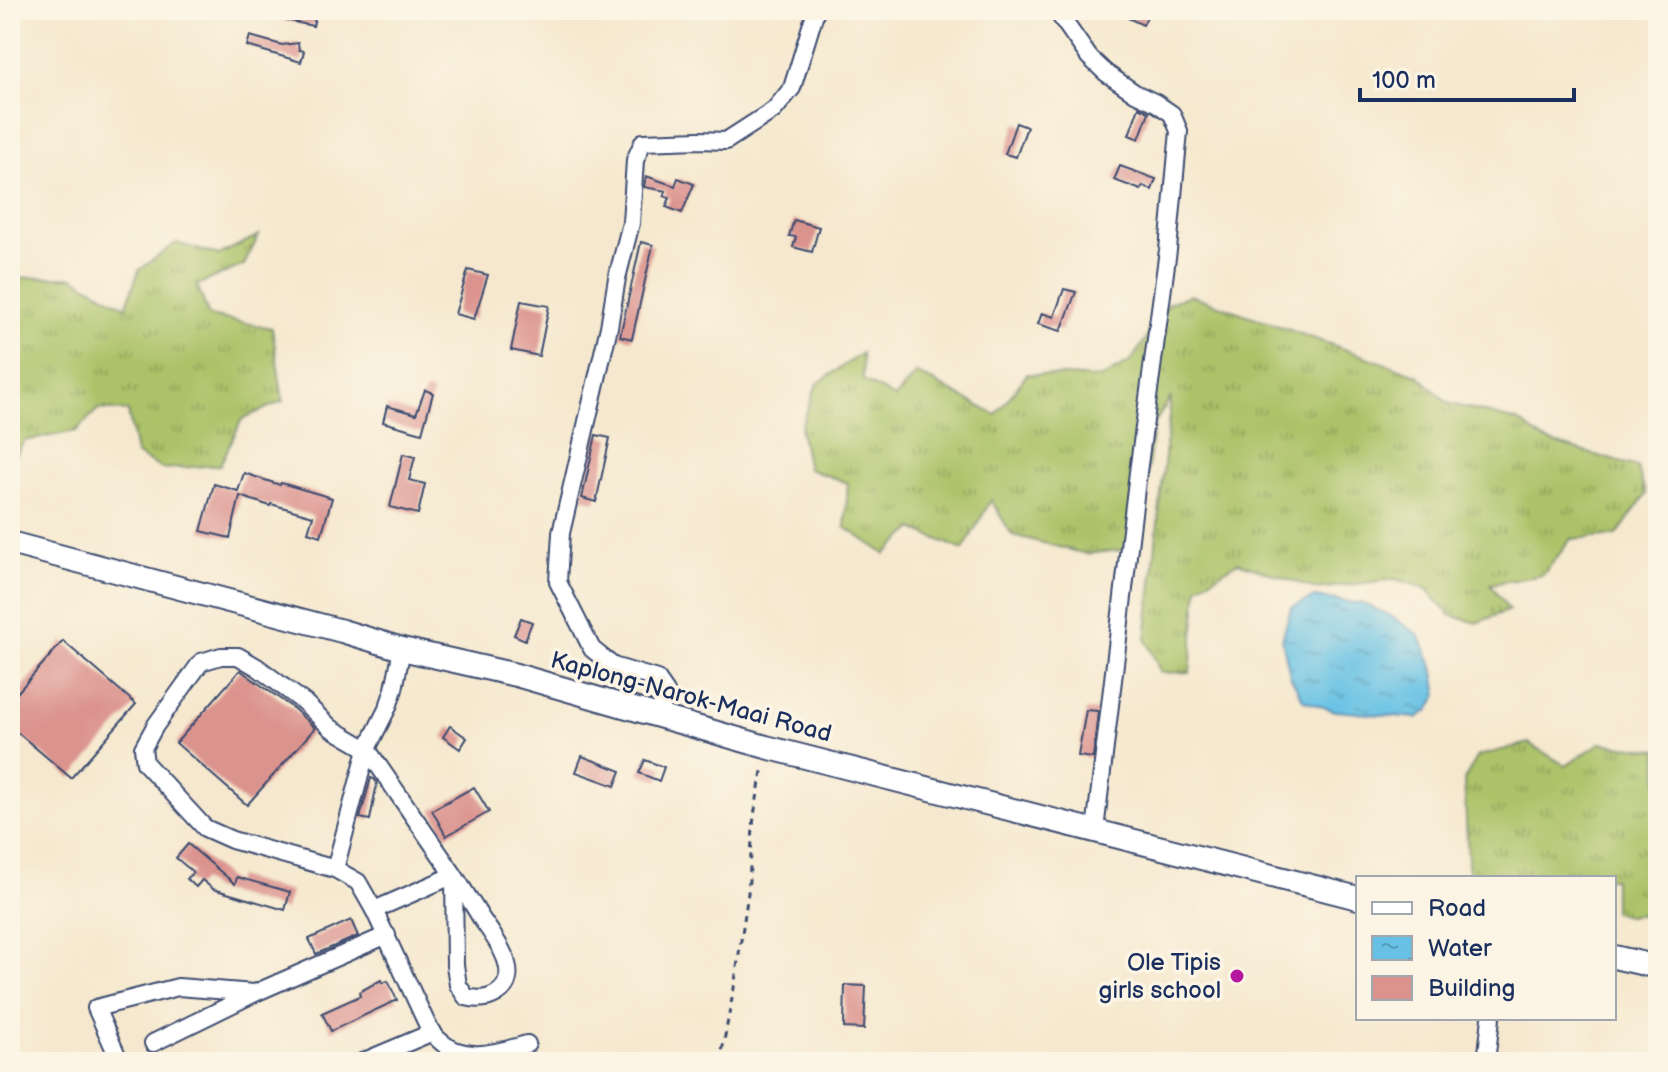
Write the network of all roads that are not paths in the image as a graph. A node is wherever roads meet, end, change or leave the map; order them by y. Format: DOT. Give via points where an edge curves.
graph roads {
  1 [pos="816,10"];
  2 [pos="1056,10"];
  3 [pos="10,543"];
  4 [pos="402,649"];
  5 [pos="659,715"];
  6 [pos="367,749"];
  7 [pos="1095,830"];
  8 [pos="335,869"];
  9 [pos="454,875"];
  10 [pos="1356,897"];
  11 [pos="374,910"];
  12 [pos="387,935"];
  13 [pos="1616,957"];
  14 [pos="1658,967"];
  15 [pos="255,993"];
  16 [pos="1491,1020"];
  17 [pos="433,1032"];
  18 [pos="153,1043"];
  19 [pos="527,1044"];
  20 [pos="120,1062"];
  21 [pos="362,1062"];
  22 [pos="1486,1062"];
  1 -- 5 [label="street" via="792,88 774,110 726,141 643,142 635,160 631,223 561,533 558,582 592,649 613,666 657,679 666,692"];
  2 -- 7 [label="street" via="1089,57 1172,114 1179,131"];
  3 -- 4 [label="highway, Kaplong-Narok-Maai Road"];
  4 -- 5 [label="highway, Kaplong-Narok-Maai Road"];
  4 -- 6 [label="street" via="388,707"];
  5 -- 7 [label="highway, Kaplong-Narok-Maai Road"];
  6 -- 8 [label="street"];
  6 -- 8 [label="street" via="331,728 238,656 201,662 143,748 145,763 205,828"];
  6 -- 9 [label="street"];
  7 -- 10 [label="highway, Kaplong-Narok-Maai Road"];
  8 -- 11 [label="street" via="358,882"];
  9 -- 9 [label="street" via="458,985 466,997 489,998 503,990 509,978 506,959"];
  9 -- 11 [label="street"];
  11 -- 12 [label="street"];
  12 -- 15 [label="street"];
  12 -- 17 [label="street"];
  13 -- 14 [label="highway"];
  15 -- 18 [label="street"];
  15 -- 20 [label="street" via="178,987 96,1008"];
  16 -- 22 [label="street"];
  17 -- 19 [label="street" via="454,1050 473,1055"];
  17 -- 21 [label="street"];
}
